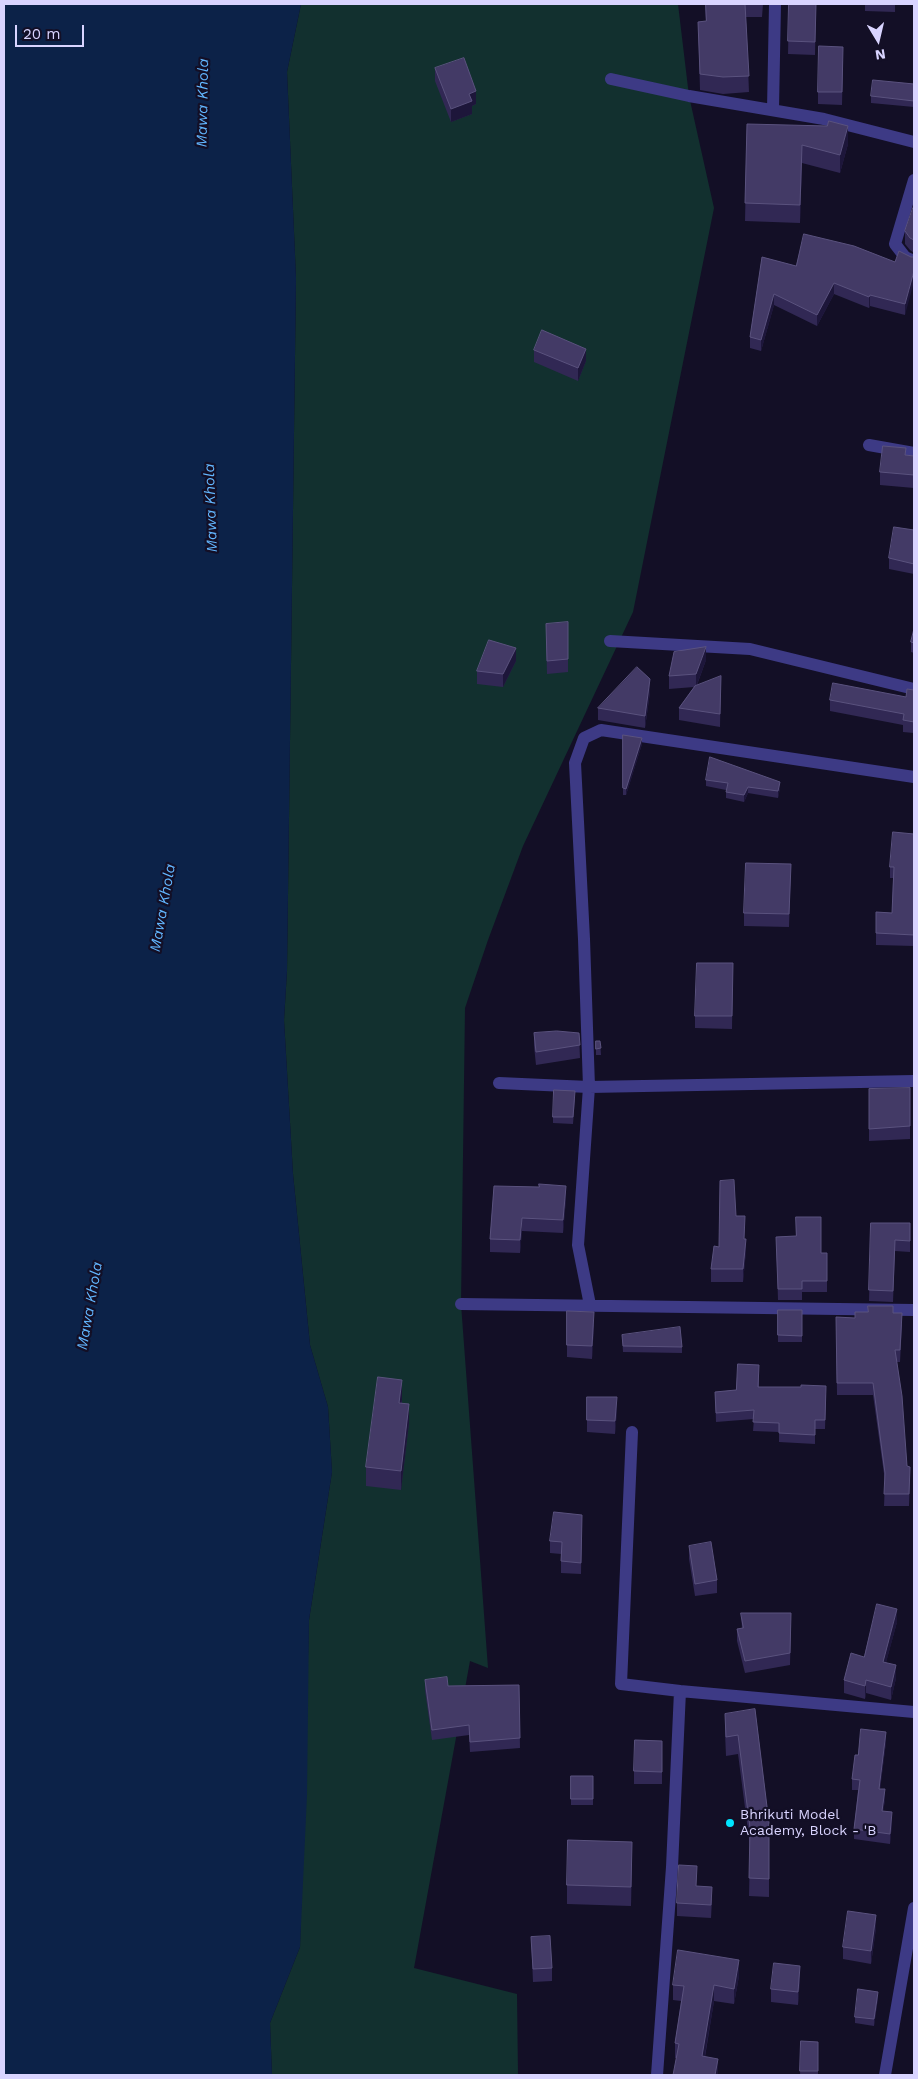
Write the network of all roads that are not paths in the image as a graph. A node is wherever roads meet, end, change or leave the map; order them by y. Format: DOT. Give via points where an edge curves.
graph roads {
  1 [pos="775,4"];
  2 [pos="611,79"];
  3 [pos="773,109"];
  4 [pos="914,142"];
  5 [pos="914,180"];
  6 [pos="914,261"];
  7 [pos="869,445"];
  8 [pos="914,453"];
  9 [pos="610,641"];
  10 [pos="914,689"];
  11 [pos="914,777"];
  12 [pos="914,1081"];
  13 [pos="498,1083"];
  14 [pos="588,1088"];
  15 [pos="461,1304"];
  16 [pos="590,1305"];
  17 [pos="914,1310"];
  18 [pos="632,1432"];
  19 [pos="680,1691"];
  20 [pos="914,1712"];
  21 [pos="914,1908"];
  22 [pos="657,2075"];
  23 [pos="885,2075"];
  1 -- 3 [label="street"];
  2 -- 3 [label="street" via="689,96"];
  3 -- 4 [label="street"];
  5 -- 6 [label="street" via="895,244 905,257"];
  7 -- 8 [label="street"];
  9 -- 10 [label="street" via="750,649"];
  11 -- 14 [label="street" via="601,730 584,738 575,762"];
  12 -- 14 [label="street"];
  13 -- 14 [label="street"];
  14 -- 16 [label="street" via="578,1246"];
  15 -- 16 [label="street"];
  16 -- 17 [label="street"];
  18 -- 19 [label="street" via="620,1684"];
  19 -- 20 [label="street"];
  19 -- 22 [label="street" via="672,1867"];
  21 -- 23 [label="street"];
}
